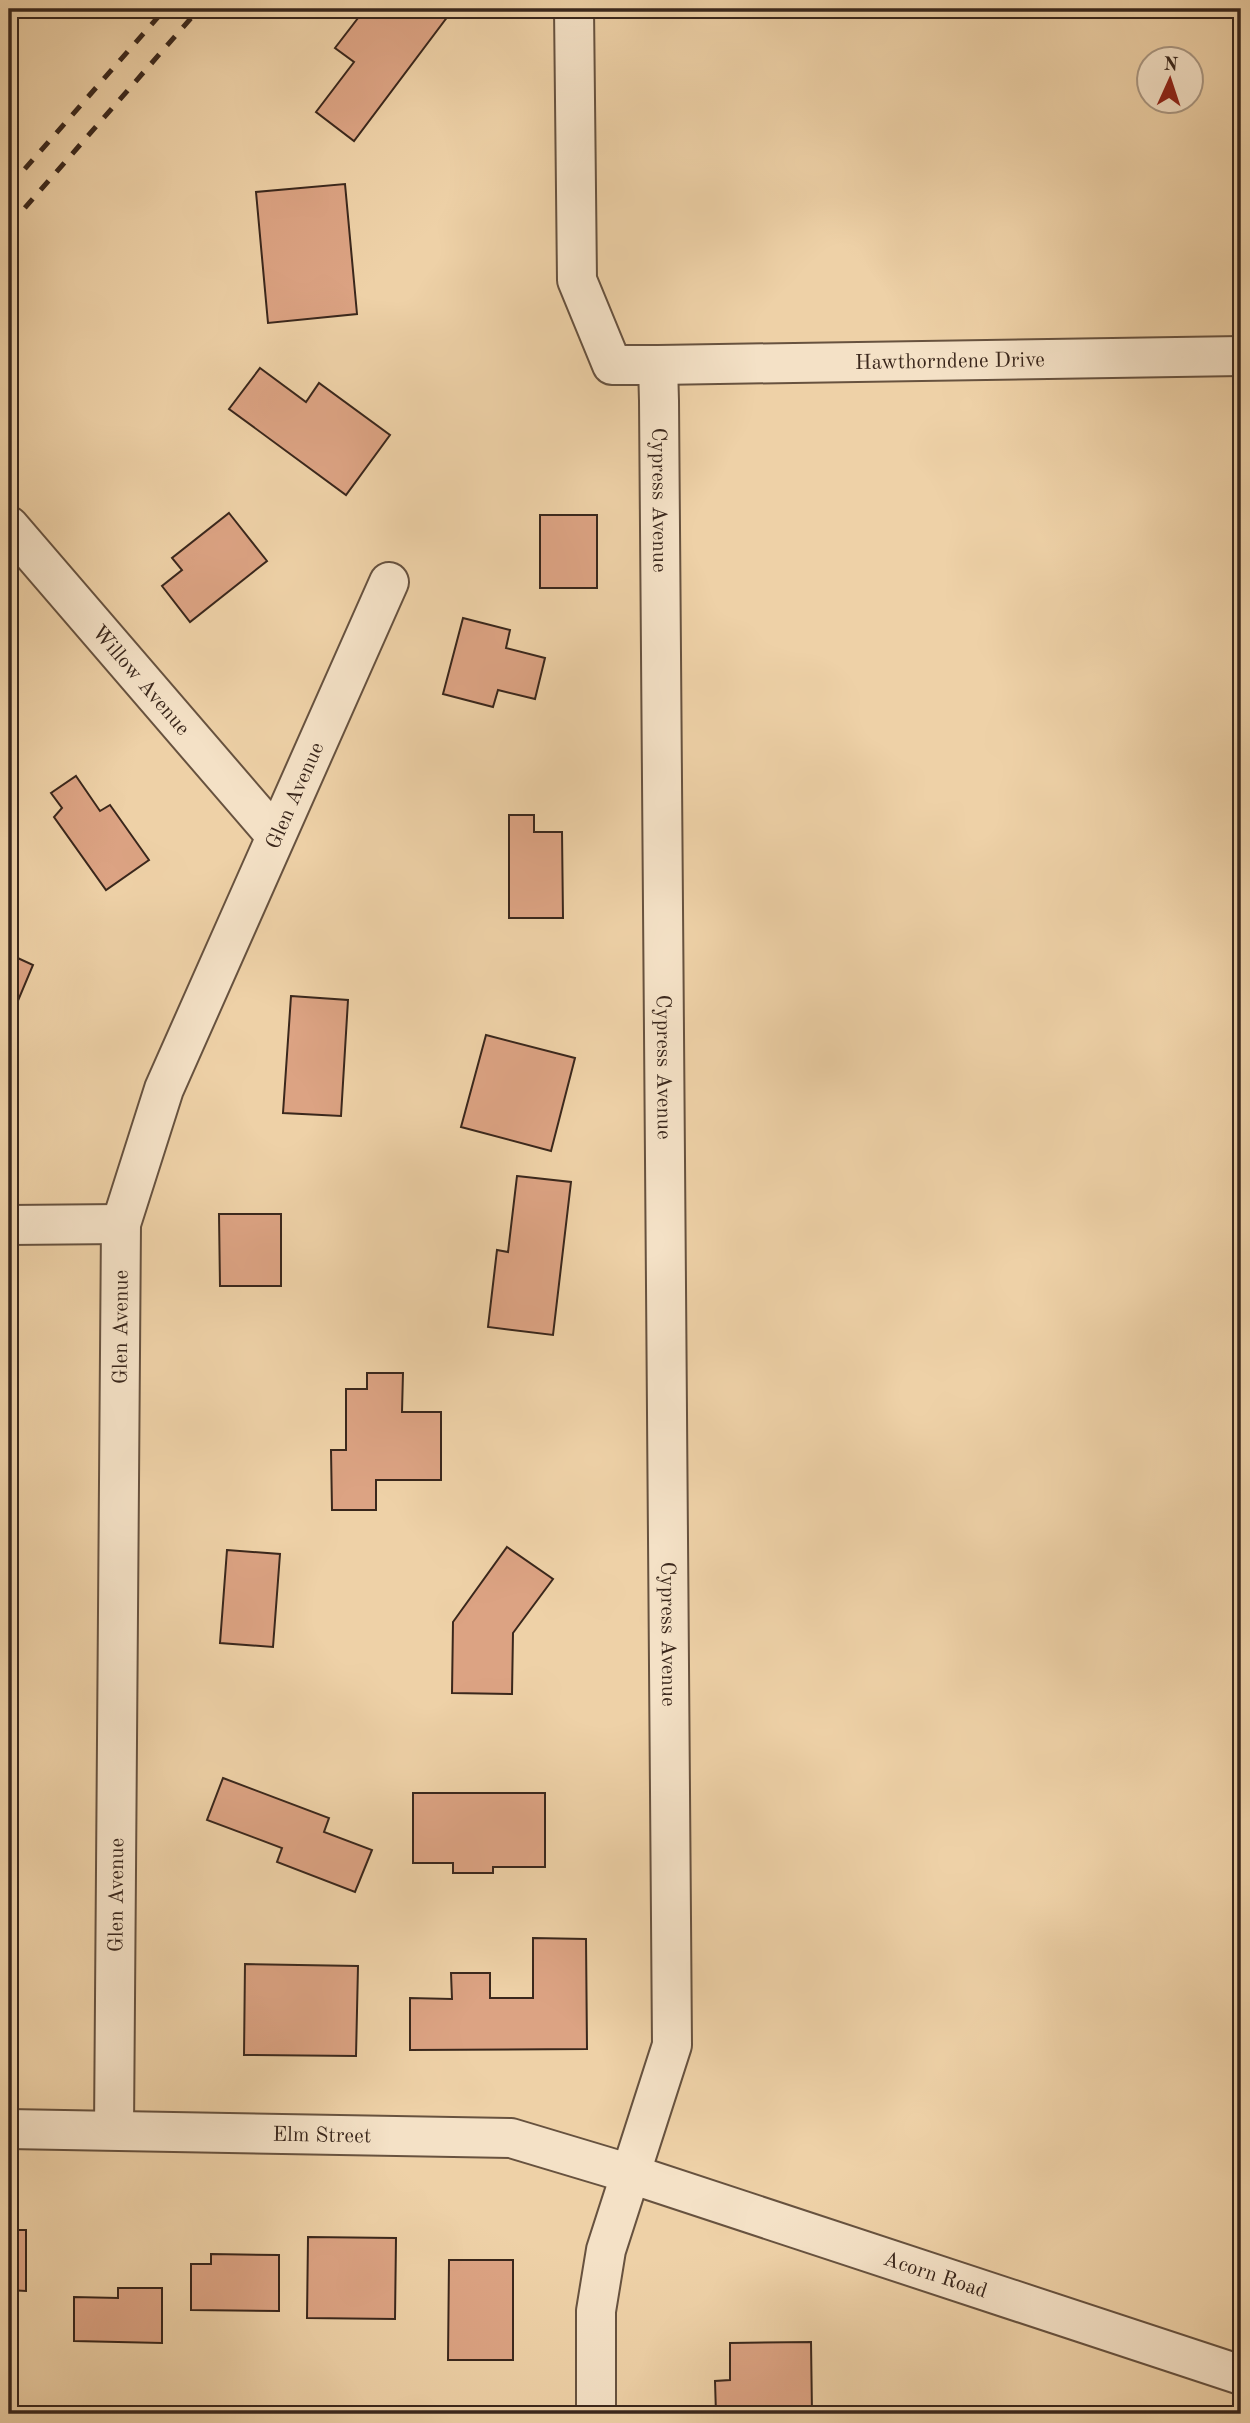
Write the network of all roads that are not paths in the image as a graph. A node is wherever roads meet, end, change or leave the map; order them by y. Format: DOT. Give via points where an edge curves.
graph roads {
  1 [pos="574,9"];
  2 [pos="1241,356"];
  3 [pos="658,365"];
  4 [pos="9,526"];
  5 [pos="389,582"];
  6 [pos="275,835"];
  7 [pos="121,1224"];
  8 [pos="9,1225"];
  9 [pos="9,2129"];
  10 [pos="114,2129"];
  11 [pos="631,2174"];
  12 [pos="1241,2375"];
  13 [pos="596,2414"];
  1 -- 3 [label="street" via="577,280 612,365"];
  2 -- 3 [label="street, Hawthorndene Drive"];
  3 -- 11 [label="street, Cypress Avenue" via="672,2045"];
  4 -- 6 [label="street, Willow Avenue"];
  5 -- 6 [label="street, Glen Avenue"];
  6 -- 7 [label="street, Glen Avenue" via="164,1089"];
  7 -- 8 [label="street"];
  7 -- 10 [label="street, Glen Avenue"];
  9 -- 10 [label="street, Elm Street"];
  10 -- 11 [label="street, Elm Street" via="511,2138"];
  11 -- 12 [label="street, Acorn Road"];
  11 -- 13 [label="street, Cypress Avenue" via="606,2250 596,2311"];
}
